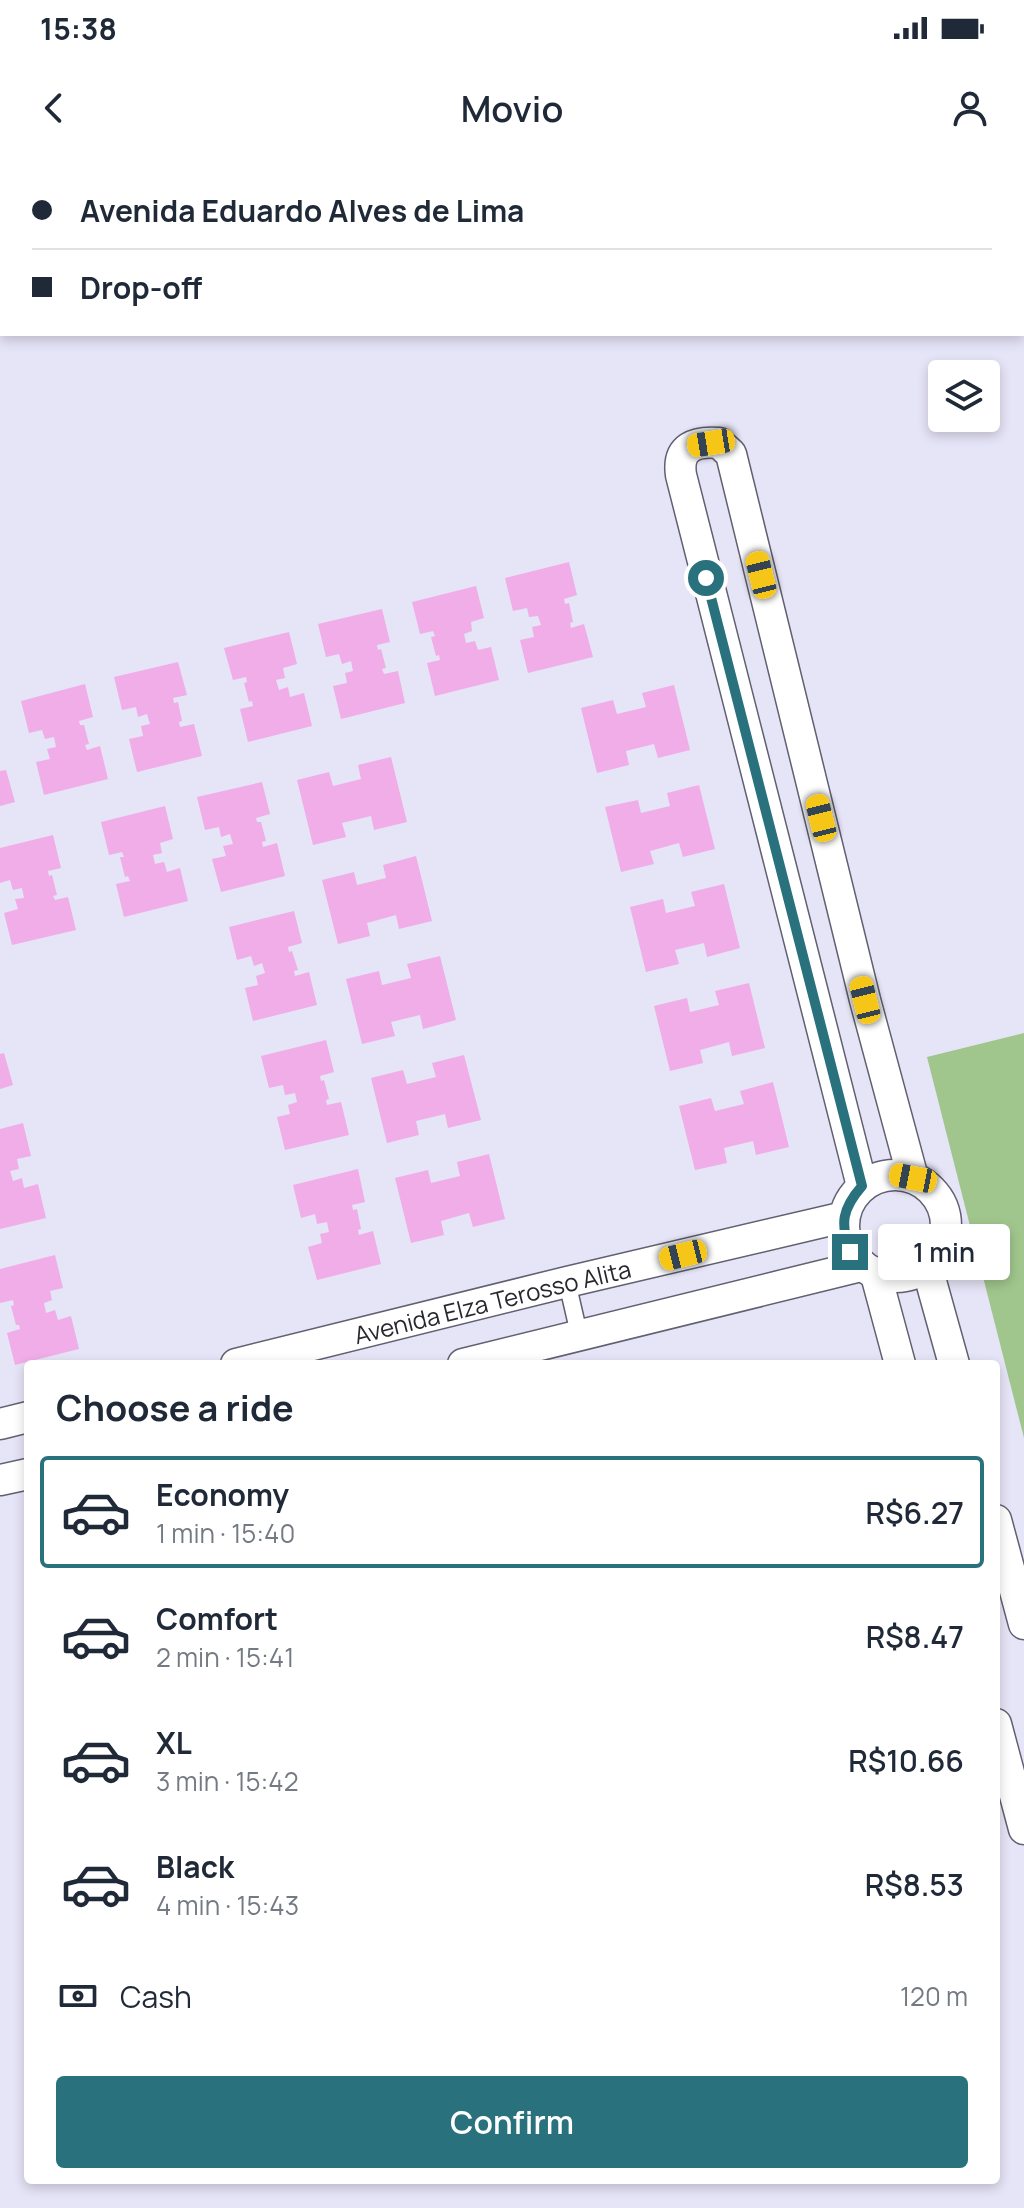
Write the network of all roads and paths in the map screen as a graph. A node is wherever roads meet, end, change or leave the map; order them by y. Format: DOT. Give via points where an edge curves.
graph roads {
  1 [pos="913,1178"];
  2 [pos="862,1186"];
  3 [pos="844,1217"];
  4 [pos="927,1267"];
  5 [pos="869,1270"];
  6 [pos="567,1282"];
  7 [pos="579,1334"];
  8 [pos="252,1360"];
  9 [pos="478,1360"];
  10 [pos="899,1360"];
  11 [pos="953,1360"];
  12 [pos="24,1418"];
  13 [pos="0,1424"];
  14 [pos="24,1475"];
  15 [pos="0,1480"];
  16 [pos="1000,1535"];
  17 [pos="1024,1624"];
  18 [pos="1000,1739"];
  19 [pos="1024,1829"];
  1 -- 2 [label="street" via="895,1174"];
  1 -- 2 [label="street" via="731,454 719,443 694,446 682,456 681,475"];
  1 -- 4 [label="street" via="940,1201 946,1218 939,1253"];
  2 -- 3 [label="street"];
  3 -- 5 [label="street" via="850,1252"];
  3 -- 6 [label="street, Avenida Elza Terosso Alita"];
  4 -- 5 [label="street" via="894,1278"];
  4 -- 11 [label="street"];
  5 -- 7 [label="street"];
  5 -- 10 [label="street"];
  6 -- 7 [label="lane"];
  6 -- 8 [label="street, Avenida Elza Terosso Alita"];
  7 -- 9 [label="street"];
  12 -- 13 [label="street"];
  14 -- 15 [label="street"];
  16 -- 17 [label="street"];
  18 -- 19 [label="street"];
}
